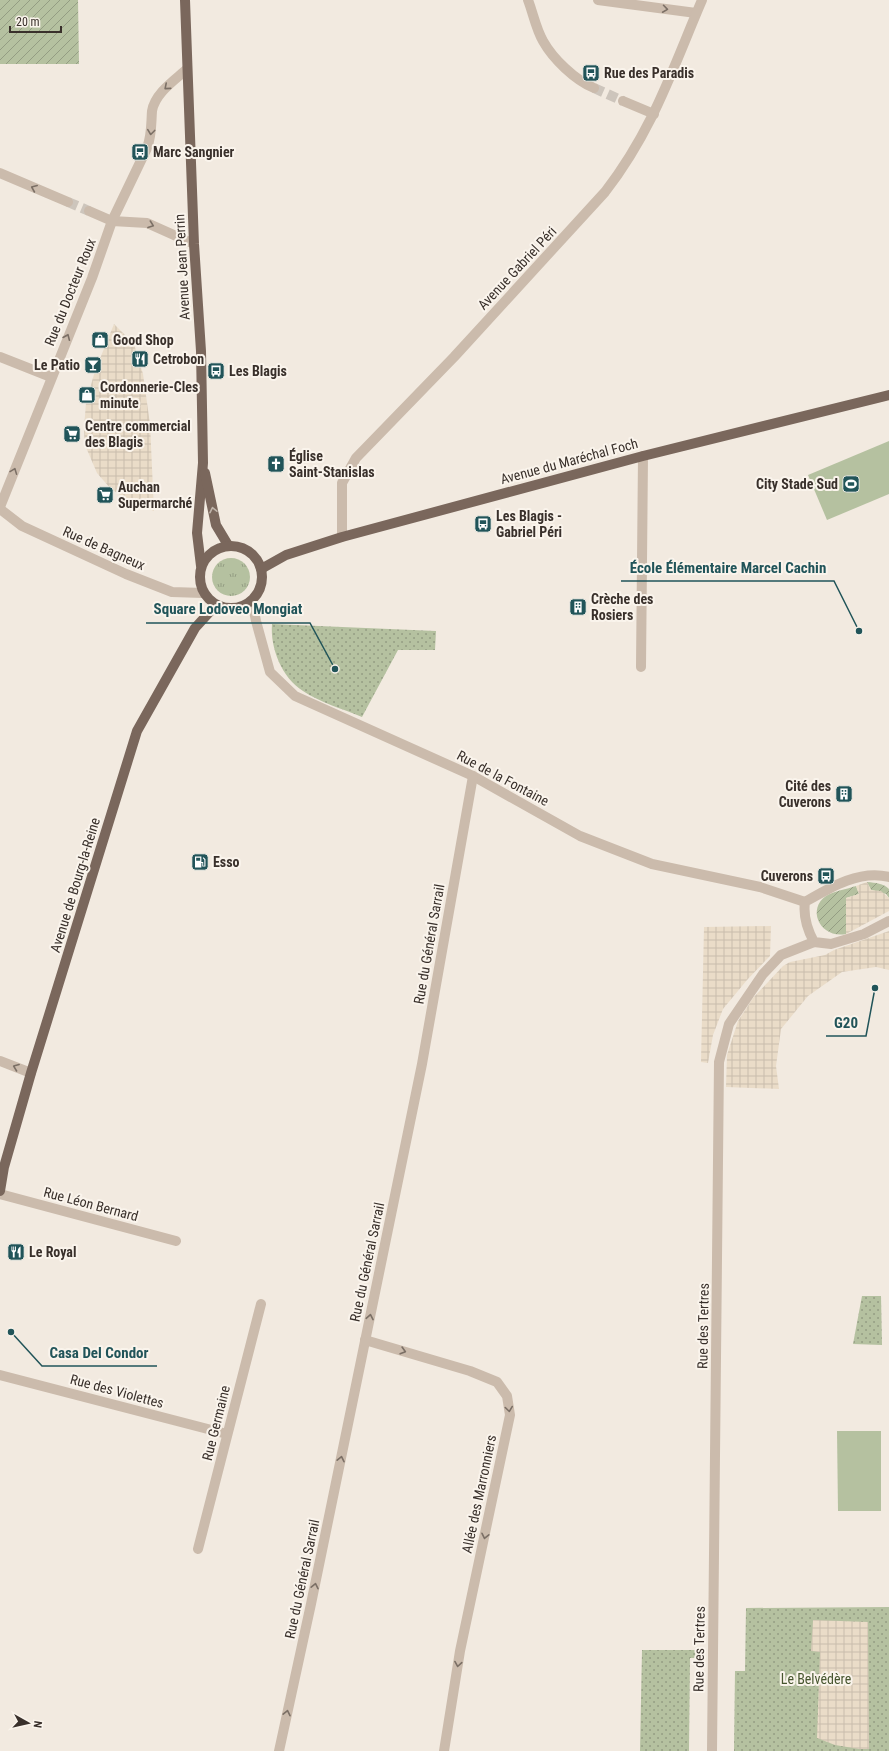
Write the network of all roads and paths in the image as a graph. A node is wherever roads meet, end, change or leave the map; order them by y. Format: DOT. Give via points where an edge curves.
graph roads {
  1 [pos="185,0"];
  2 [pos="528,0"];
  3 [pos="598,0"];
  4 [pos="702,0"];
  5 [pos="696,14"];
  6 [pos="188,69"];
  7 [pos="594,88"];
  8 [pos="623,101"];
  9 [pos="654,114"];
  10 [pos="0,173"];
  11 [pos="68,202"];
  12 [pos="89,211"];
  13 [pos="112,221"];
  14 [pos="194,244"];
  15 [pos="0,357"];
  16 [pos="51,377"];
  17 [pos="889,395"];
  18 [pos="643,456"];
  19 [pos="203,463"];
  20 [pos="0,508"];
  21 [pos="342,537"];
  22 [pos="228,545"];
  23 [pos="201,566"];
  24 [pos="262,569"];
  25 [pos="203,593"];
  26 [pos="252,601"];
  27 [pos="216,605"];
  28 [pos="641,667"];
  29 [pos="473,776"];
  30 [pos="889,877"];
  31 [pos="805,902"];
  32 [pos="889,921"];
  33 [pos="814,942"];
  34 [pos="0,1061"];
  35 [pos="32,1072"];
  36 [pos="0,1190"];
  37 [pos="0,1194"];
  38 [pos="176,1241"];
  39 [pos="261,1304"];
  40 [pos="365,1340"];
  41 [pos="0,1375"];
  42 [pos="227,1434"];
  43 [pos="198,1549"];
  44 [pos="279,1751"];
  45 [pos="444,1751"];
  46 [pos="712,1751"];
  1 -- 6 [label="main road, Avenue Jean Perrin"];
  2 -- 7 [label="street" via="542,41 561,64"];
  3 -- 5 [label="street, one-way"];
  4 -- 5 [label="street, Avenue Gabriel Péri"];
  5 -- 9 [label="street, Avenue Gabriel Péri"];
  6 -- 13 [label="street, one-way" via="162,92 152,110 152,136"];
  6 -- 14 [label="main road, Avenue Jean Perrin"];
  8 -- 9 [label="street"];
  9 -- 21 [label="street, Avenue Gabriel Péri" via="622,171 605,192 454,357 356,458 342,483"];
  11 -- 10 [label="street, one-way"];
  12 -- 13 [label="street"];
  13 -- 14 [label="street, one-way" via="147,223"];
  16 -- 13 [label="street, Rue du Docteur Roux, one-way" via="92,278"];
  14 -- 19 [label="main road, Avenue Jean Perrin" via="201,351"];
  15 -- 16 [label="street"];
  20 -- 16 [label="street, Rue du Docteur Roux, one-way"];
  17 -- 18 [label="main road, Avenue du Maréchal Foch"];
  18 -- 21 [label="main road, Avenue du Maréchal Foch"];
  18 -- 28 [label="street"];
  22 -- 19 [label="main road, Avenue Jean Perrin, one-way" via="216,525"];
  19 -- 23 [label="main road, Avenue Jean Perrin" via="196,534"];
  20 -- 25 [label="street, Rue de Bagneux" via="22,526 126,574 172,592"];
  21 -- 24 [label="main road, Avenue du Maréchal Foch" via="286,555"];
  22 -- 23 [label="main road" via="221,546 209,554"];
  22 -- 24 [label="main road" via="240,546 254,555"];
  23 -- 25 [label="main road" via="199,580"];
  24 -- 26 [label="main road" via="262,582"];
  25 -- 27 [label="main road"];
  26 -- 27 [label="main road" via="242,607 228,608"];
  26 -- 29 [label="street, Rue de la Fontaine" via="270,672 295,696"];
  27 -- 35 [label="main road, Avenue de Bourg-la-Reine" via="195,628 137,732"];
  29 -- 31 [label="street, Rue de la Fontaine" via="580,836 652,864 760,887"];
  40 -- 29 [label="street, Rue du Général Sarrail, one-way" via="422,1064"];
  30 -- 31 [label="street" via="880,874 859,877 826,889"];
  31 -- 33 [label="street" via="804,912"];
  32 -- 33 [label="street" via="864,934 831,944"];
  33 -- 46 [label="street, Rue des Tertres" via="781,955 763,974 729,1024 719,1062"];
  35 -- 34 [label="street, one-way"];
  35 -- 36 [label="main road, Avenue de Bourg-la-Reine" via="4,1167"];
  37 -- 38 [label="street, Rue Léon Bernard"];
  39 -- 42 [label="street, Rue Germaine"];
  44 -- 40 [label="street, Rue du Général Sarrail, one-way"];
  40 -- 45 [label="street, Allée des Marronniers, one-way" via="470,1371 497,1382 507,1396 510,1415 460,1651"];
  41 -- 42 [label="street, Rue des Violettes"];
  42 -- 43 [label="street, Rue Germaine"];
}
